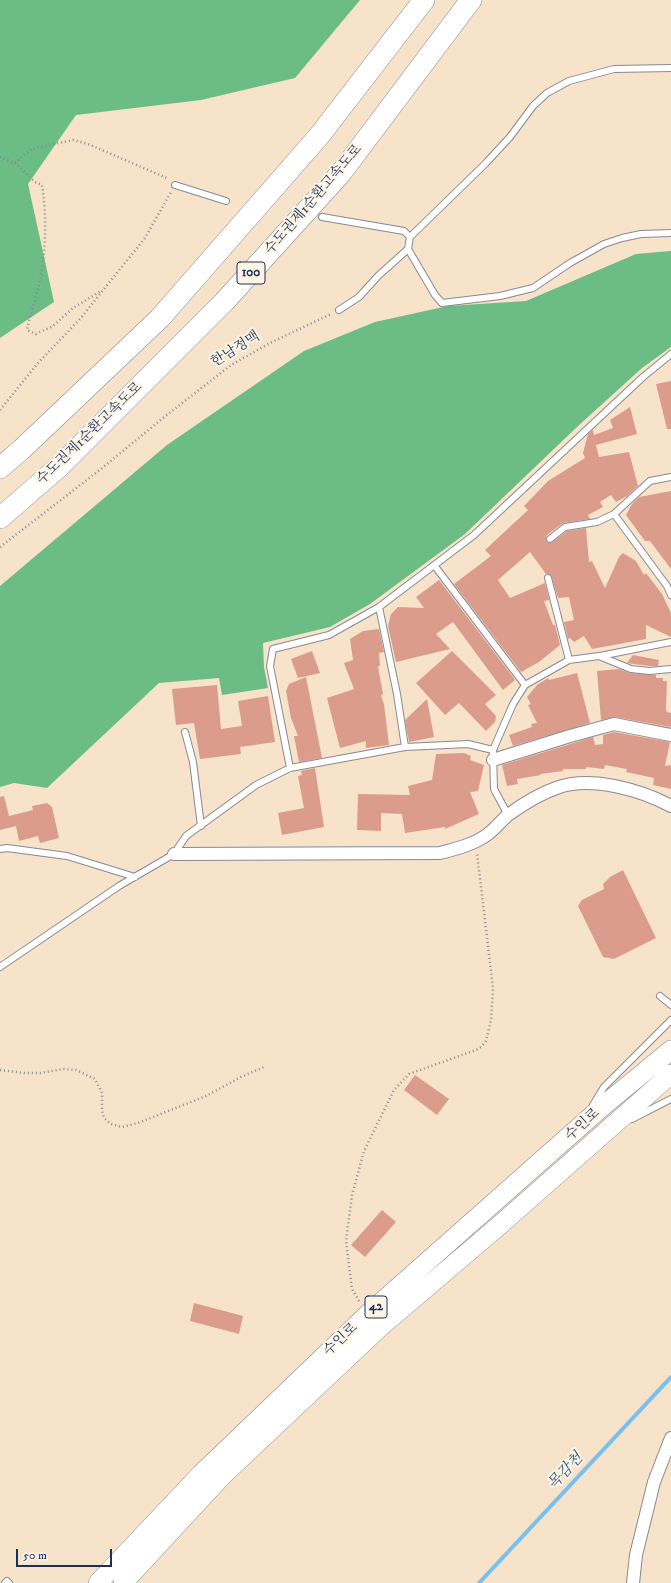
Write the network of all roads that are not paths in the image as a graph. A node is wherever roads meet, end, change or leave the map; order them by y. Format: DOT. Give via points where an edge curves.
graph roads {
  1 [pos="424,0"];
  2 [pos="471,0"];
  3 [pos="671,68"];
  4 [pos="175,185"];
  5 [pos="226,201"];
  6 [pos="322,217"];
  7 [pos="671,233"];
  8 [pos="410,237"];
  9 [pos="408,249"];
  10 [pos="339,310"];
  11 [pos="671,354"];
  12 [pos="0,468"];
  13 [pos="671,477"];
  14 [pos="614,514"];
  15 [pos="0,518"];
  16 [pos="550,539"];
  17 [pos="434,565"];
  18 [pos="548,578"];
  19 [pos="669,585"];
  20 [pos="671,595"];
  21 [pos="380,607"];
  22 [pos="671,642"];
  23 [pos="599,656"];
  24 [pos="569,660"];
  25 [pos="671,669"];
  26 [pos="525,685"];
  27 [pos="185,732"];
  28 [pos="671,735"];
  29 [pos="406,747"];
  30 [pos="493,755"];
  31 [pos="290,768"];
  32 [pos="671,806"];
  33 [pos="508,815"];
  34 [pos="201,826"];
  35 [pos="0,849"];
  36 [pos="174,854"];
  37 [pos="135,877"];
  38 [pos="0,967"];
  39 [pos="660,996"];
  40 [pos="671,1005"];
  41 [pos="671,1020"];
  42 [pos="671,1050"];
  43 [pos="671,1074"];
  44 [pos="671,1099"];
  45 [pos="577,1130"];
  46 [pos="604,1134"];
  47 [pos="671,1438"];
  48 [pos="5,1583"];
  49 [pos="9,1583"];
  50 [pos="98,1583"];
  51 [pos="123,1583"];
  52 [pos="633,1583"];
  1 -- 12 [label="highway, 100" via="320,136 160,318"];
  2 -- 15 [label="highway, 수도권제1순환고속도로 / 100" via="341,173 224,302 60,466"];
  3 -- 8 [label="lane" via="614,69 569,81 547,93 532,106 510,137 485,164"];
  4 -- 5 [label="lane"];
  6 -- 8 [label="lane" via="404,230"];
  7 -- 9 [label="lane" via="622,238 604,244 533,288 500,296 442,303"];
  8 -- 9 [label="lane"];
  9 -- 10 [label="lane" via="359,297"];
  11 -- 17 [label="lane" via="642,377 474,535"];
  13 -- 14 [label="lane" via="650,481"];
  14 -- 16 [label="lane" via="597,522 565,527"];
  14 -- 19 [label="lane"];
  17 -- 21 [label="lane"];
  17 -- 26 [label="lane"];
  18 -- 24 [label="lane"];
  19 -- 20 [label="lane"];
  21 -- 29 [label="lane"];
  21 -- 31 [label="lane" via="329,635 273,649 270,666"];
  22 -- 23 [label="lane"];
  23 -- 24 [label="lane"];
  23 -- 25 [label="lane" via="630,668 649,671"];
  24 -- 26 [label="lane"];
  26 -- 30 [label="lane" via="514,704"];
  27 -- 34 [label="lane" via="193,762"];
  28 -- 30 [label="street" via="614,724"];
  29 -- 30 [label="lane" via="468,744"];
  29 -- 31 [label="lane"];
  30 -- 33 [label="lane" via="494,789"];
  31 -- 34 [label="lane" via="256,785"];
  32 -- 33 [label="street" via="626,788 589,782 560,786"];
  33 -- 36 [label="street" via="487,835 457,849 440,852"];
  34 -- 36 [label="lane" via="186,836"];
  35 -- 37 [label="lane" via="67,856"];
  36 -- 37 [label="lane"];
  37 -- 38 [label="lane"];
  39 -- 40 [label="lane"];
  41 -- 45 [label="lane" via="604,1088"];
  42 -- 45 [label="main road, 수인로 / 42"];
  43 -- 46 [label="main road, 수인로 / 42"];
  44 -- 46 [label="lane"];
  45 -- 50 [label="main road, 수인로 / 42" via="368,1314 201,1474"];
  46 -- 51 [label="main road, 수인로 / 42" via="378,1328 222,1476"];
  47 -- 52 [label="street" via="654,1482 636,1555"];
  48 -- 49 [label="lane"];
}
